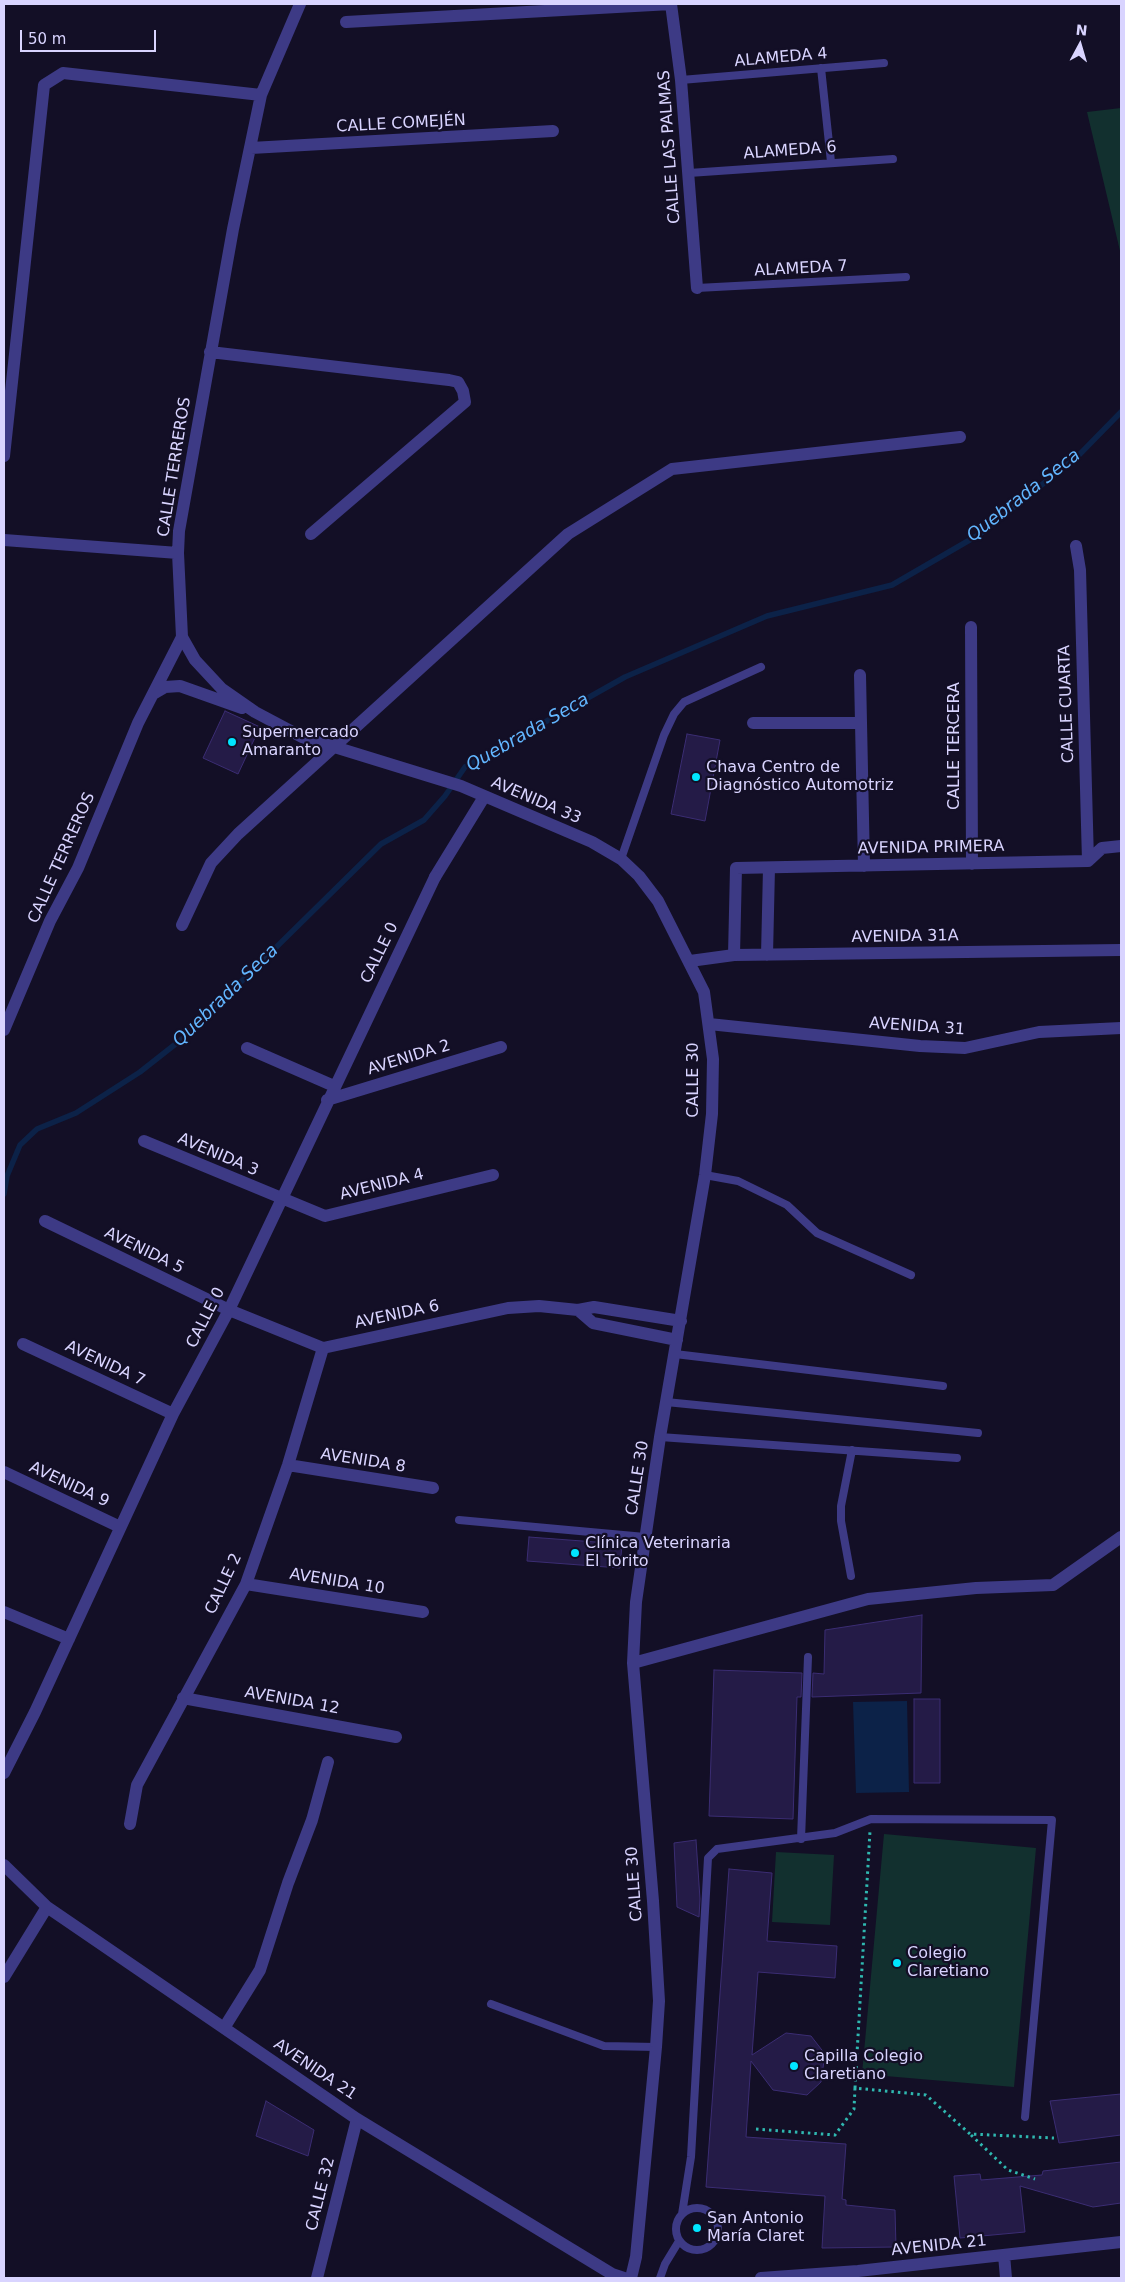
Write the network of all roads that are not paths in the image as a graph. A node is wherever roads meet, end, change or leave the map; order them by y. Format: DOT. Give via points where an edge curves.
graph roads {
  1 [pos="300,4"];
  2 [pos="671,4"];
  3 [pos="346,22"];
  4 [pos="884,63"];
  5 [pos="821,68"];
  6 [pos="682,80"];
  7 [pos="261,94"];
  8 [pos="553,131"];
  9 [pos="251,148"];
  10 [pos="893,158"];
  11 [pos="831,162"];
  12 [pos="689,173"];
  13 [pos="906,277"];
  14 [pos="697,288"];
  15 [pos="210,352"];
  16 [pos="960,437"];
  17 [pos="4,456"];
  18 [pos="311,534"];
  19 [pos="4,540"];
  20 [pos="1076,546"];
  21 [pos="178,553"];
  22 [pos="971,627"];
  23 [pos="182,637"];
  24 [pos="762,667"];
  25 [pos="860,675"];
  26 [pos="153,694"];
  27 [pos="254,712"];
  28 [pos="752,723"];
  29 [pos="860,723"];
  30 [pos="335,746"];
  31 [pos="484,797"];
  32 [pos="1121,846"];
  33 [pos="621,859"];
  34 [pos="1088,862"];
  35 [pos="972,864"];
  36 [pos="864,866"];
  37 [pos="769,868"];
  38 [pos="182,925"];
  39 [pos="1121,950"];
  40 [pos="767,955"];
  41 [pos="734,956"];
  42 [pos="690,961"];
  43 [pos="710,1024"];
  44 [pos="1121,1028"];
  45 [pos="4,1030"];
  46 [pos="501,1047"];
  47 [pos="247,1048"];
  48 [pos="334,1086"];
  49 [pos="328,1100"];
  50 [pos="144,1141"];
  51 [pos="493,1175"];
  52 [pos="705,1175"];
  53 [pos="280,1199"];
  54 [pos="45,1221"];
  55 [pos="911,1275"];
  56 [pos="229,1310"];
  57 [pos="578,1310"];
  58 [pos="681,1320"];
  59 [pos="677,1340"];
  60 [pos="23,1344"];
  61 [pos="322,1348"];
  62 [pos="675,1354"];
  63 [pos="943,1386"];
  64 [pos="666,1402"];
  65 [pos="173,1414"];
  66 [pos="978,1433"];
  67 [pos="660,1437"];
  68 [pos="852,1450"];
  69 [pos="957,1458"];
  70 [pos="288,1465"];
  71 [pos="4,1472"];
  72 [pos="433,1488"];
  73 [pos="459,1520"];
  74 [pos="120,1528"];
  75 [pos="645,1536"];
  76 [pos="1121,1538"];
  77 [pos="851,1576"];
  78 [pos="246,1584"];
  79 [pos="4,1612"];
  80 [pos="423,1612"];
  81 [pos="69,1639"];
  82 [pos="808,1656"];
  83 [pos="633,1663"];
  84 [pos="182,1698"];
  85 [pos="396,1737"];
  86 [pos="328,1762"];
  87 [pos="4,1773"];
  88 [pos="130,1824"];
  89 [pos="801,1839"];
  90 [pos="4,1865"];
  91 [pos="46,1906"];
  92 [pos="4,1977"];
  93 [pos="491,2004"];
  94 [pos="224,2028"];
  95 [pos="656,2047"];
  96 [pos="1025,2118"];
  97 [pos="357,2119"];
  98 [pos="682,2214"];
  99 [pos="679,2241"];
  100 [pos="1121,2242"];
  101 [pos="1004,2255"];
  102 [pos="858,2274"];
  103 [pos="317,2278"];
  104 [pos="624,2278"];
  105 [pos="631,2278"];
  106 [pos="660,2278"];
  107 [pos="760,2278"];
  108 [pos="1006,2278"];
  1 -- 7 [label="street, CALLE TERREROS"];
  2 -- 3 [label="street"];
  2 -- 6 [label="street, CALLE LAS PALMAS"];
  4 -- 5 [label="lane, ALAMEDA 4"];
  5 -- 6 [label="lane, ALAMEDA 4"];
  5 -- 11 [label="lane"];
  6 -- 12 [label="street, CALLE LAS PALMAS"];
  7 -- 9 [label="street, CALLE TERREROS"];
  7 -- 17 [label="street" via="63,73 44,85"];
  8 -- 9 [label="street, CALLE COMEJÉN"];
  9 -- 15 [label="street, CALLE TERREROS"];
  10 -- 11 [label="lane, ALAMEDA 6"];
  11 -- 12 [label="lane, ALAMEDA 6"];
  12 -- 14 [label="street, CALLE LAS PALMAS"];
  13 -- 14 [label="lane, ALAMEDA 7"];
  15 -- 18 [label="street" via="449,380 458,382 464,391 465,402"];
  15 -- 21 [label="street, CALLE TERREROS"];
  16 -- 30 [label="street" via="672,469 568,534"];
  19 -- 21 [label="street"];
  20 -- 34 [label="street, CALLE CUARTA" via="1080,580"];
  21 -- 23 [label="street, CALLE TERREROS"];
  22 -- 35 [label="street, CALLE TERCERA"];
  23 -- 26 [label="street, CALLE TERREROS"];
  23 -- 27 [label="street, AVENIDA 33" via="195,660 222,689"];
  24 -- 33 [label="lane" via="684,702 674,714"];
  25 -- 29 [label="street"];
  26 -- 27 [label="street" via="165,687 180,686"];
  26 -- 45 [label="street, CALLE TERREROS"];
  27 -- 30 [label="street, AVENIDA 33" via="302,737"];
  28 -- 29 [label="street"];
  29 -- 36 [label="street"];
  30 -- 31 [label="street, AVENIDA 33" via="440,778"];
  30 -- 38 [label="street" via="211,862"];
  31 -- 33 [label="street, AVENIDA 33" via="592,842"];
  31 -- 48 [label="street, CALLE 0" via="435,877"];
  32 -- 34 [label="street" via="1102,848"];
  33 -- 42 [label="street, CALLE 30" via="658,901"];
  34 -- 35 [label="street, AVENIDA PRIMERA"];
  35 -- 36 [label="street, AVENIDA PRIMERA"];
  36 -- 37 [label="street, AVENIDA PRIMERA"];
  37 -- 40 [label="street"];
  37 -- 41 [label="street, AVENIDA PRIMERA" via="736,868"];
  39 -- 40 [label="street, AVENIDA 31A"];
  40 -- 41 [label="street, AVENIDA 31A"];
  41 -- 42 [label="street, AVENIDA 31A"];
  42 -- 43 [label="street, CALLE 30" via="704,992"];
  43 -- 44 [label="street, AVENIDA 31" via="965,1048 1039,1032"];
  43 -- 52 [label="street, CALLE 30" via="712,1114"];
  46 -- 49 [label="street, AVENIDA 2"];
  47 -- 48 [label="street"];
  48 -- 49 [label="street, CALLE 0"];
  49 -- 53 [label="street, CALLE 0"];
  50 -- 53 [label="street, AVENIDA 3"];
  51 -- 53 [label="street, AVENIDA 4" via="325,1216"];
  52 -- 55 [label="lane" via="738,1180 787,1205 817,1233"];
  52 -- 58 [label="street, CALLE 30"];
  53 -- 56 [label="street, CALLE 0"];
  54 -- 56 [label="street, AVENIDA 5"];
  56 -- 61 [label="street"];
  56 -- 65 [label="street, CALLE 0"];
  57 -- 58 [label="street, AVENIDA 6" via="594,1308"];
  57 -- 59 [label="street" via="594,1324"];
  57 -- 61 [label="street, AVENIDA 6" via="539,1306 508,1308"];
  58 -- 59 [label="street, CALLE 30"];
  59 -- 62 [label="street, CALLE 30"];
  60 -- 65 [label="street, AVENIDA 7"];
  61 -- 70 [label="street, CALLE 2"];
  62 -- 63 [label="lane"];
  62 -- 64 [label="street, CALLE 30"];
  64 -- 66 [label="lane"];
  64 -- 67 [label="street, CALLE 30"];
  65 -- 74 [label="street, CALLE 0"];
  67 -- 68 [label="lane"];
  67 -- 75 [label="street, CALLE 30"];
  68 -- 69 [label="lane"];
  68 -- 77 [label="lane" via="841,1506"];
  70 -- 72 [label="street, AVENIDA 8"];
  70 -- 78 [label="street, CALLE 2"];
  71 -- 74 [label="street, AVENIDA 9"];
  73 -- 75 [label="lane"];
  74 -- 81 [label="street, CALLE 0"];
  75 -- 83 [label="street, CALLE 30" via="636,1602"];
  76 -- 83 [label="street" via="1053,1584 868,1598"];
  78 -- 80 [label="street, AVENIDA 10"];
  78 -- 84 [label="street, CALLE 2"];
  79 -- 81 [label="street"];
  81 -- 87 [label="street, CALLE 0"];
  82 -- 89 [label="lane"];
  83 -- 95 [label="street, CALLE 30" via="653,1901 658,2002"];
  84 -- 85 [label="street, AVENIDA 12"];
  84 -- 88 [label="street, CALLE 2" via="137,1785"];
  86 -- 94 [label="street" via="312,1820 260,1970"];
  89 -- 96 [label="lane" via="835,1833 871,1819 1052,1820"];
  89 -- 98 [label="lane" via="717,1850 708,1858 691,2157"];
  90 -- 91 [label="street, AVENIDA 21"];
  91 -- 92 [label="street"];
  91 -- 94 [label="street, AVENIDA 21"];
  93 -- 95 [label="lane" via="604,2046"];
  94 -- 97 [label="street, AVENIDA 21"];
  95 -- 105 [label="street, CALLE 30" via="636,2257"];
  97 -- 103 [label="street, CALLE 32"];
  97 -- 104 [label="street, AVENIDA 21" via="612,2274"];
  98 -- 99 [label="lane" via="676,2227"];
  98 -- 99 [label="lane" via="694,2208 710,2213 717,2223 717,2233 712,2244 701,2249 691,2249"];
  99 -- 106 [label="lane"];
  100 -- 101 [label="street, AVENIDA 21"];
  101 -- 102 [label="street, AVENIDA 21"];
  101 -- 108 [label="street"];
  102 -- 107 [label="street, AVENIDA 21"];
}
